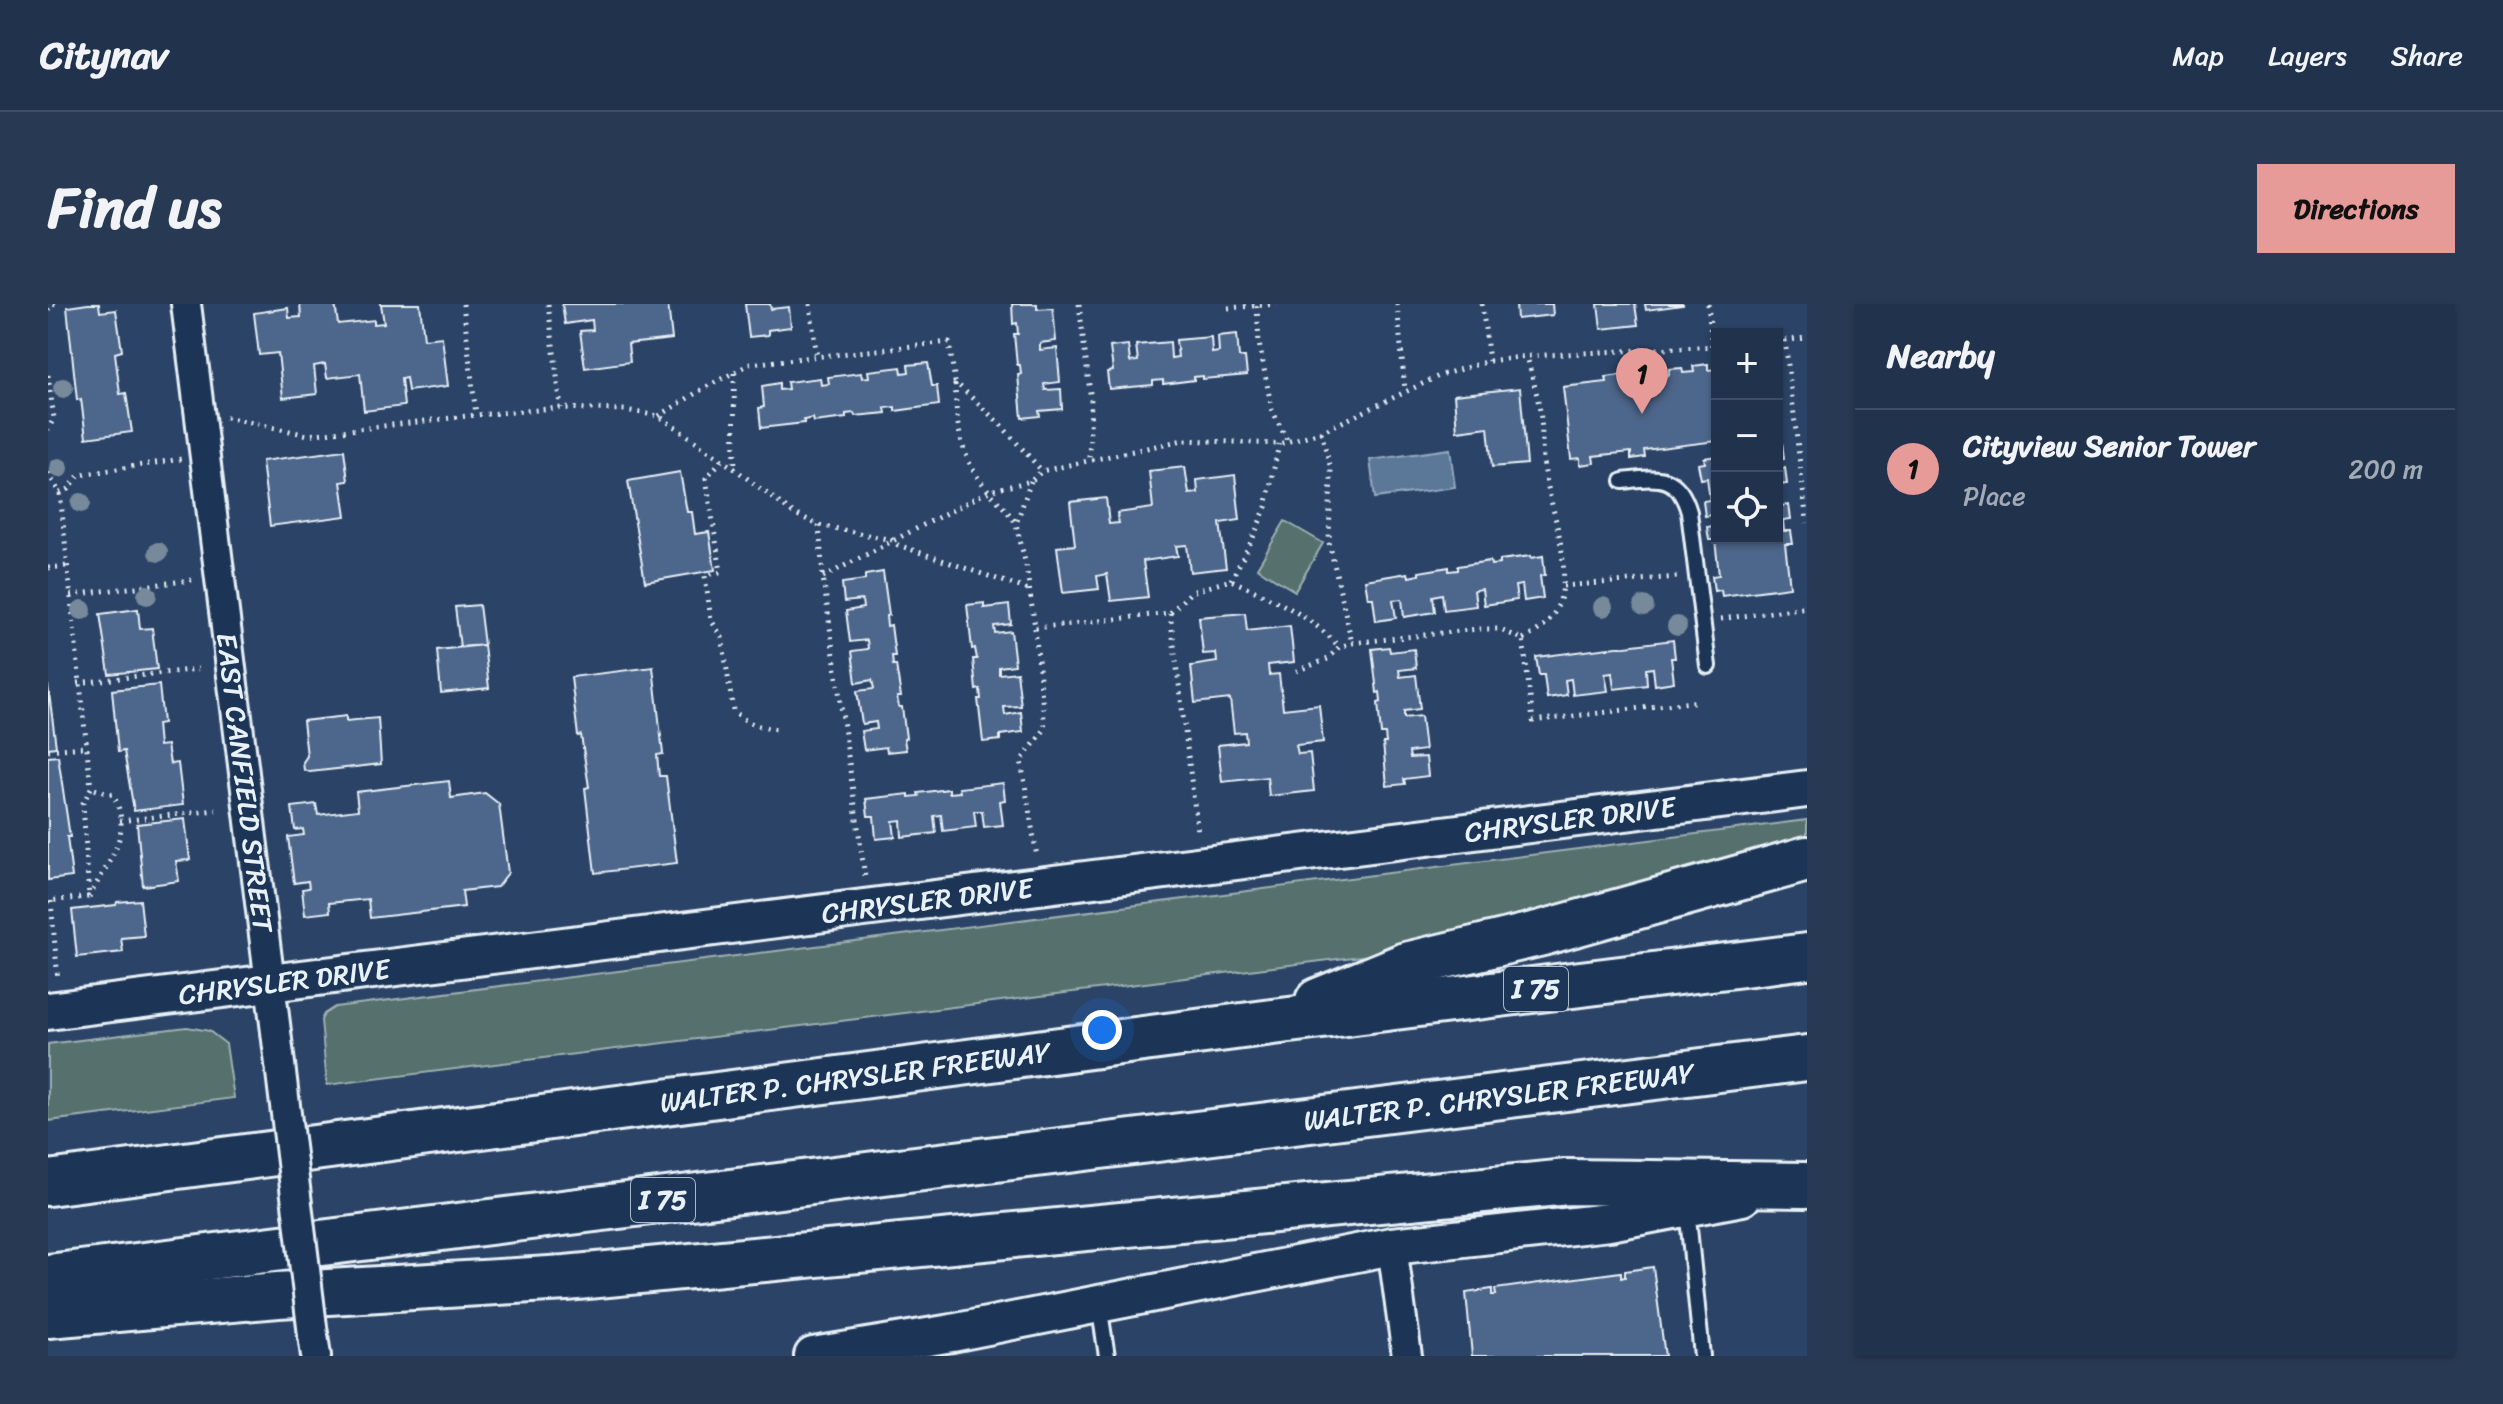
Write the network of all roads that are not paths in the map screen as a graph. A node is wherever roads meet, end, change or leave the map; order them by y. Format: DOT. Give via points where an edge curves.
graph roads {
  1 [pos="186,304"];
  2 [pos="1623,481"];
  3 [pos="1708,666"];
  4 [pos="1807,789"];
  5 [pos="1807,859"];
  6 [pos="1807,956"];
  7 [pos="271,983"];
  8 [pos="53,997"];
  9 [pos="1265,1023"];
  10 [pos="1807,1058"];
  11 [pos="48,1183"];
  12 [pos="1805,1185"];
  13 [pos="1687,1207"];
  14 [pos="1392,1246"];
  15 [pos="48,1277"];
  16 [pos="1098,1304"];
  17 [pos="48,1315"];
  18 [pos="315,1346"];
  19 [pos="813,1356"];
  20 [pos="1107,1356"];
  21 [pos="1407,1356"];
  22 [pos="1702,1356"];
  1 -- 7 [label="street, EAST CANFIELD STREET"];
  2 -- 3 [label="lane" via="1672,482 1684,496"];
  4 -- 7 [label="street, CHRYSLER DRIVE"];
  5 -- 9 [label="highway" via="1406,965"];
  6 -- 9 [label="highway, WALTER P. CHRYSLER FREEWAY / I 75"];
  7 -- 8 [label="street, CHRYSLER DRIVE"];
  7 -- 18 [label="street, EAST CANFIELD STREET, bridge"];
  9 -- 11 [label="highway, WALTER P. CHRYSLER FREEWAY / I 75"];
  10 -- 15 [label="highway, WALTER P. CHRYSLER FREEWAY / I 75"];
  12 -- 13 [label="street"];
  12 -- 17 [label="highway" via="1568,1182 566,1278"];
  13 -- 14 [label="street" via="1609,1222"];
  13 -- 22 [label="lane"];
  14 -- 16 [label="street"];
  14 -- 21 [label="street"];
  16 -- 19 [label="street"];
  16 -- 20 [label="lane"];
}
